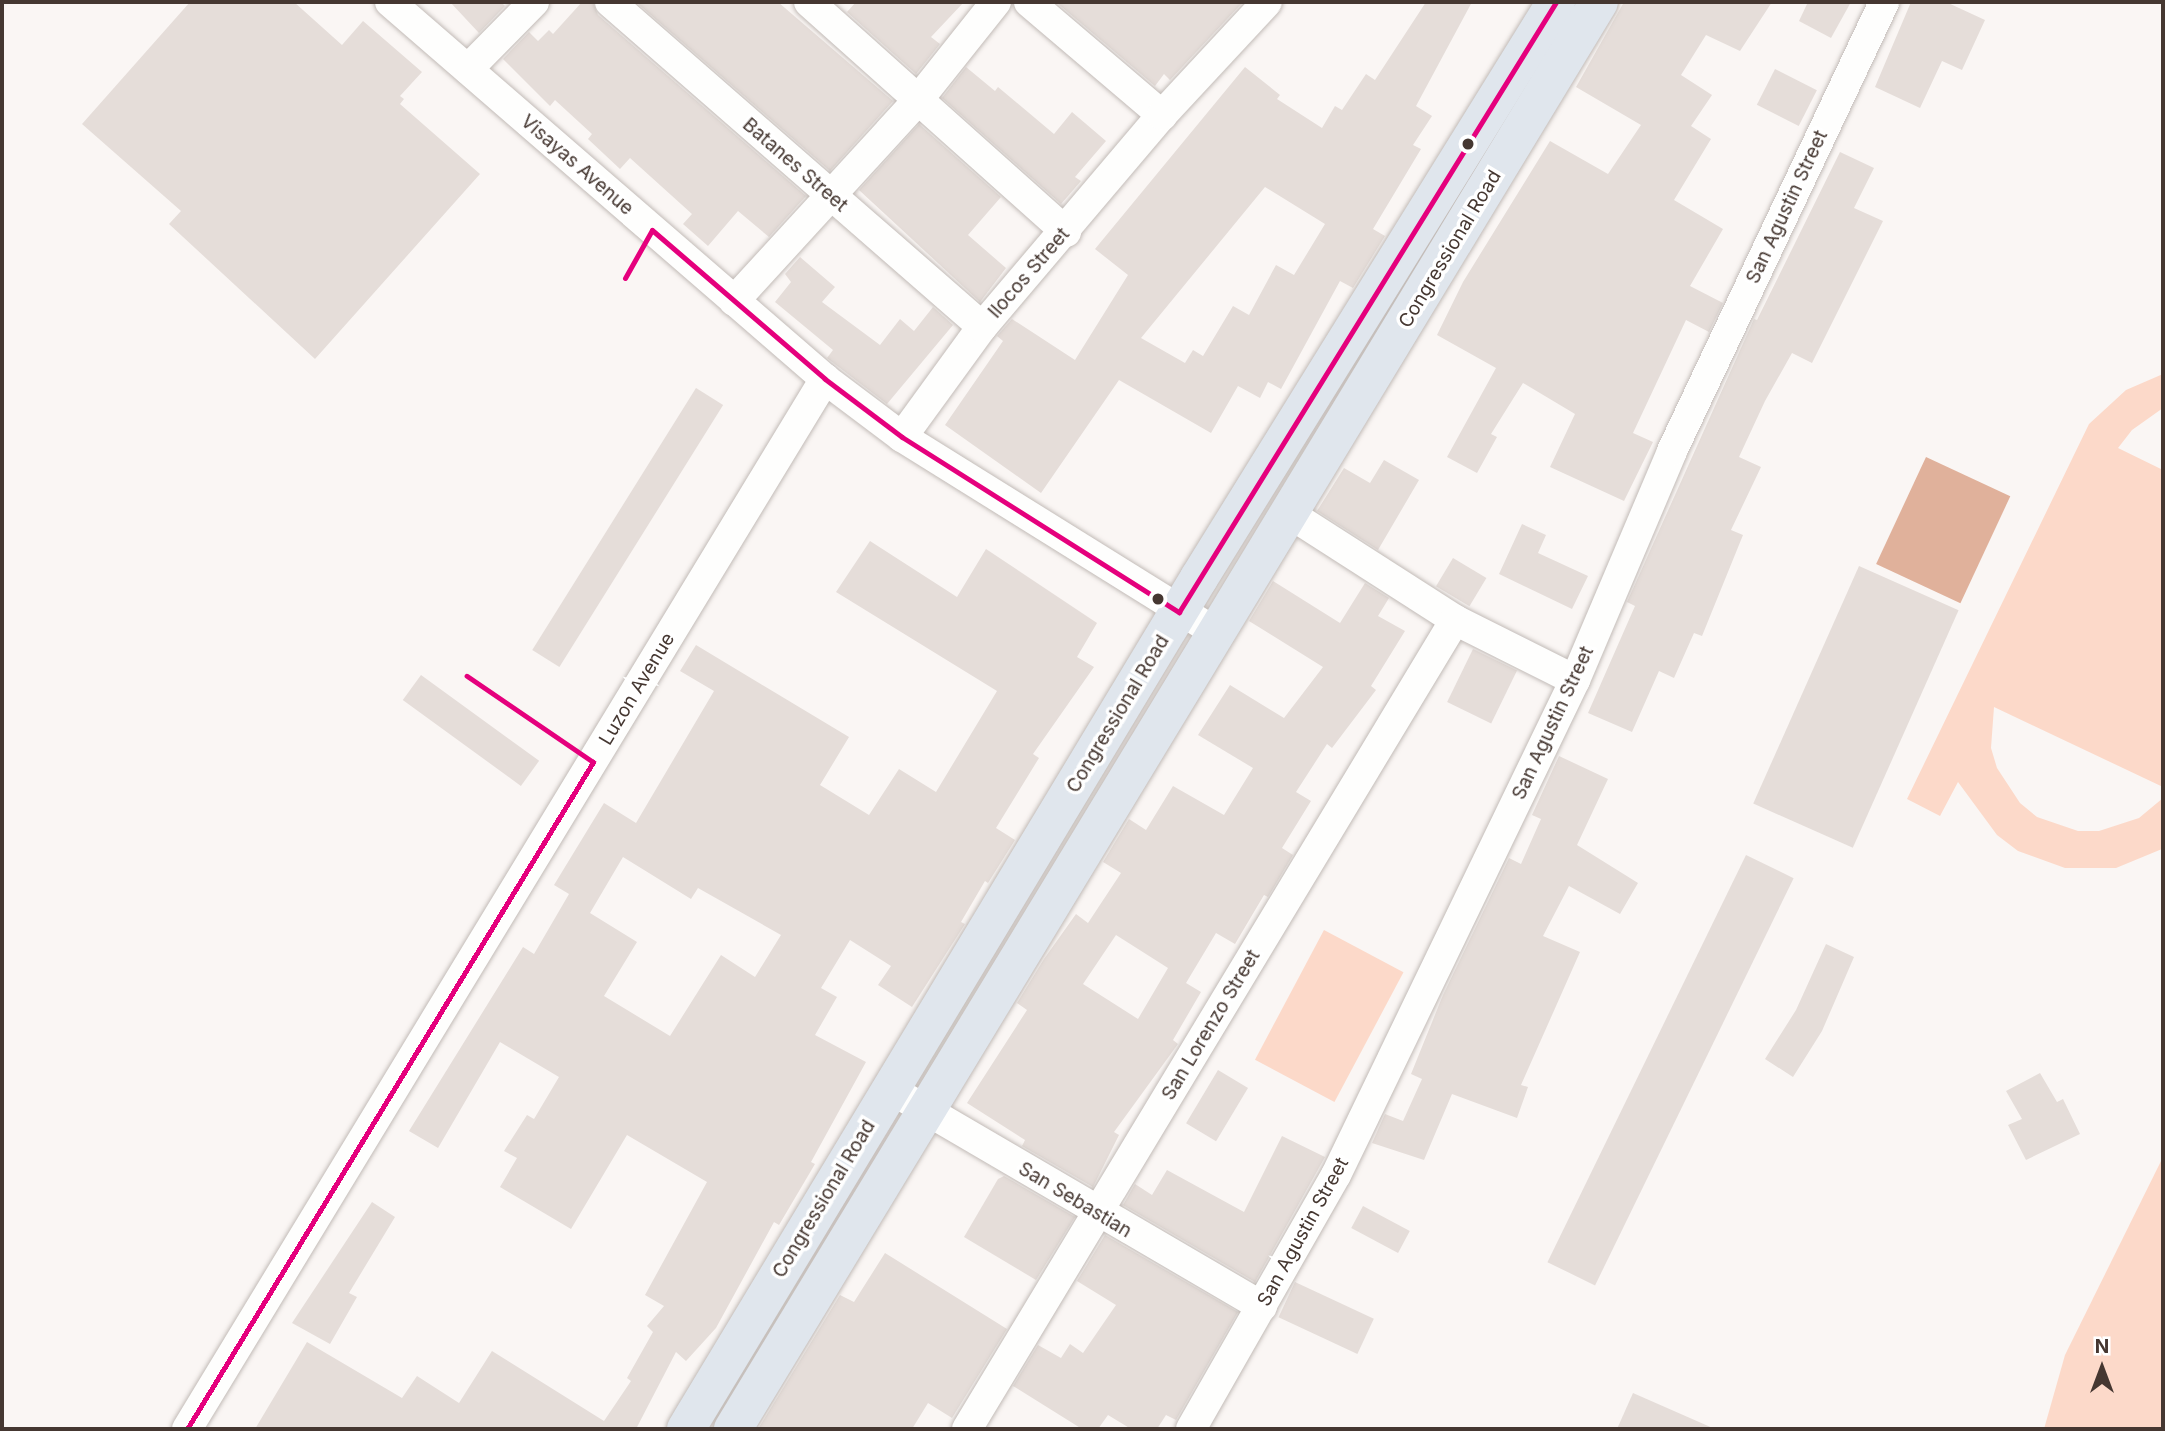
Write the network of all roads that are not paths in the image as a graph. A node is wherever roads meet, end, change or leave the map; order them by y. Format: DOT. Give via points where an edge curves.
graph roads {
  1 [pos="390,2"];
  2 [pos="534,2"];
  3 [pos="610,2"];
  4 [pos="809,2"];
  5 [pos="996,2"];
  6 [pos="1029,2"];
  7 [pos="1556,2"];
  8 [pos="1599,2"];
  9 [pos="1884,2"];
  10 [pos="1257,5"];
  11 [pos="468,69"];
  12 [pos="918,100"];
  13 [pos="1162,115"];
  14 [pos="830,196"];
  15 [pos="1066,232"];
  16 [pos="734,301"];
  17 [pos="982,327"];
  18 [pos="825,379"];
  19 [pos="902,437"];
  20 [pos="1290,514"];
  21 [pos="1179,612"];
  22 [pos="1455,620"];
  23 [pos="1217,633"];
  24 [pos="1575,680"];
  25 [pos="890,1089"];
  26 [pos="926,1111"];
  27 [pos="1098,1215"];
  28 [pos="1262,1306"];
  29 [pos="187,1429"];
  30 [pos="686,1429"];
  31 [pos="733,1429"];
  32 [pos="967,1429"];
  33 [pos="1191,1429"];
  1 -- 11 [label="street, Visayas Avenue"];
  2 -- 11 [label="street"];
  3 -- 14 [label="street, Batanes Street"];
  4 -- 12 [label="street"];
  5 -- 12 [label="street"];
  6 -- 13 [label="street"];
  7 -- 21 [label="main road, Congressional Road"];
  8 -- 20 [label="main road, Congressional Road"];
  9 -- 24 [label="street, San Agustin Street" via="1672,451"];
  10 -- 13 [label="street, Ilocos Street"];
  11 -- 16 [label="street, Visayas Avenue"];
  12 -- 14 [label="street"];
  12 -- 15 [label="street"];
  13 -- 15 [label="street, Ilocos Street"];
  14 -- 16 [label="street"];
  14 -- 17 [label="street, Batanes Street"];
  15 -- 17 [label="street, Ilocos Street"];
  16 -- 18 [label="street, Visayas Avenue"];
  17 -- 19 [label="street, Ilocos Street"];
  18 -- 19 [label="street, Visayas Avenue"];
  18 -- 29 [label="street, Luzon Avenue"];
  19 -- 21 [label="street, Visayas Avenue"];
  20 -- 22 [label="street"];
  20 -- 23 [label="main road, Congressional Road"];
  21 -- 23 [label="street, Visayas Avenue"];
  21 -- 25 [label="main road, Congressional Road"];
  22 -- 24 [label="street"];
  22 -- 27 [label="street, San Lorenzo Street"];
  23 -- 26 [label="main road, Congressional Road"];
  24 -- 28 [label="street, San Agustin Street" via="1336,1175"];
  25 -- 26 [label="street, San Sebastian"];
  25 -- 30 [label="main road, Congressional Road"];
  26 -- 27 [label="street, San Sebastian"];
  26 -- 31 [label="main road, Congressional Road"];
  27 -- 28 [label="street, San Sebastian"];
  27 -- 32 [label="street, San Lorenzo Street"];
  28 -- 33 [label="street, San Agustin Street"];
}
